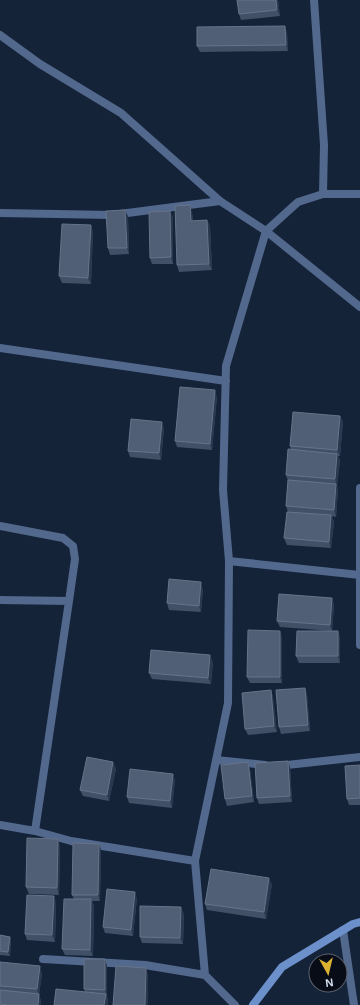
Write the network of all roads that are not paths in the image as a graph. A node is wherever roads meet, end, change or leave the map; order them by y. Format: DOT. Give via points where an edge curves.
graph roads {
  1 [pos="314,0"];
  2 [pos="0,35"];
  3 [pos="323,194"];
  4 [pos="360,194"];
  5 [pos="220,202"];
  6 [pos="0,213"];
  7 [pos="266,231"];
  8 [pos="360,307"];
  9 [pos="0,348"];
  10 [pos="226,381"];
  11 [pos="360,488"];
  12 [pos="0,526"];
  13 [pos="229,561"];
  14 [pos="360,575"];
  15 [pos="0,600"];
  16 [pos="69,601"];
  17 [pos="360,645"];
  18 [pos="360,757"];
  19 [pos="216,760"];
  20 [pos="0,825"];
  21 [pos="35,831"];
  22 [pos="195,861"];
  23 [pos="360,922"];
  24 [pos="343,930"];
  25 [pos="42,959"];
  26 [pos="205,975"];
  27 [pos="235,1005"];
  28 [pos="253,1005"];
  29 [pos="354,1005"];
  1 -- 3 [label="street" via="324,145"];
  2 -- 5 [label="street" via="40,64 121,113"];
  3 -- 4 [label="street"];
  3 -- 7 [label="street" via="298,202"];
  5 -- 6 [label="street" via="112,214"];
  5 -- 7 [label="street"];
  7 -- 8 [label="street"];
  7 -- 10 [label="street" via="226,366"];
  9 -- 10 [label="street"];
  10 -- 13 [label="street" via="223,490"];
  11 -- 14 [label="street"];
  12 -- 16 [label="street" via="63,538 73,546 75,559"];
  13 -- 14 [label="street"];
  13 -- 19 [label="street" via="228,703"];
  14 -- 17 [label="street"];
  15 -- 16 [label="street"];
  16 -- 21 [label="street"];
  18 -- 19 [label="street" via="280,766"];
  19 -- 22 [label="street"];
  20 -- 21 [label="street"];
  21 -- 22 [label="street" via="71,841"];
  22 -- 26 [label="street"];
  23 -- 24 [label="main road"];
  24 -- 28 [label="main road" via="282,966"];
  24 -- 29 [label="street"];
  25 -- 26 [label="street" via="145,965"];
  26 -- 27 [label="street"];
}
